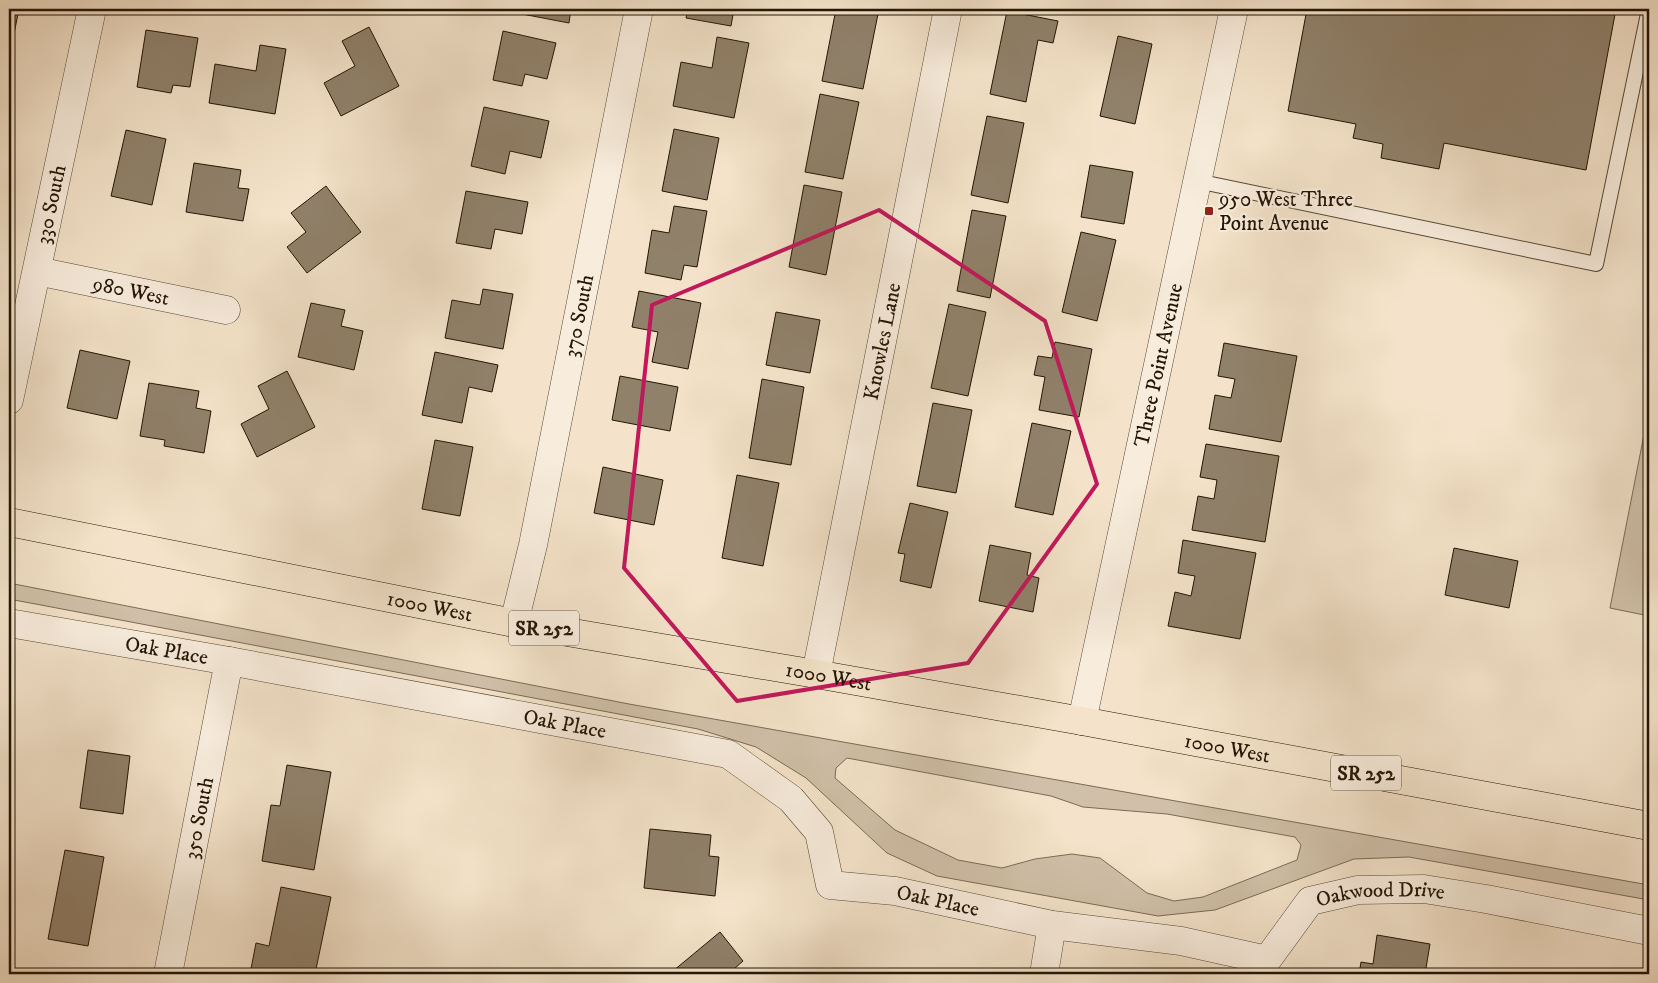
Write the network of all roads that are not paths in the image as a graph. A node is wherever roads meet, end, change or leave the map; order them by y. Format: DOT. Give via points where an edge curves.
graph roads {
  1 [pos="92,9"];
  2 [pos="638,9"];
  3 [pos="948,9"];
  4 [pos="1234,9"];
  5 [pos="1649,9"];
  6 [pos="1197,181"];
  7 [pos="36,271"];
  8 [pos="226,310"];
  9 [pos="9,400"];
  10 [pos="9,522"];
  11 [pos="9,623"];
  12 [pos="514,623"];
  13 [pos="229,661"];
  14 [pos="816,674"];
  15 [pos="1082,721"];
  16 [pos="1649,826"];
  17 [pos="1052,925"];
  18 [pos="1649,931"];
  19 [pos="168,974"];
  20 [pos="1044,974"];
  1 -- 7 [label="street, 330 South"];
  2 -- 12 [label="street, 370 South" via="533,545"];
  3 -- 14 [label="street, Knowles Lane"];
  4 -- 6 [label="street, Three Point Avenue"];
  5 -- 6 [label="lane" via="1596,264"];
  6 -- 15 [label="street, Three Point Avenue"];
  7 -- 8 [label="street, 980 West"];
  7 -- 9 [label="street, 330 South"];
  10 -- 12 [label="main road, 1000 West / SR 252"];
  11 -- 13 [label="street, Oak Place"];
  12 -- 14 [label="main road, 1000 West / SR 252"];
  13 -- 17 [label="street, Oak Place" via="728,754 791,799 819,832 830,885 895,892"];
  13 -- 19 [label="street, 350 South"];
  14 -- 15 [label="main road, 1000 West / SR 252"];
  15 -- 16 [label="main road, 1000 West / SR 252"];
  17 -- 18 [label="street, Oakwood Drive" via="1181,942 1267,960 1310,901 1358,890 1424,889"];
  17 -- 20 [label="street"];
}
